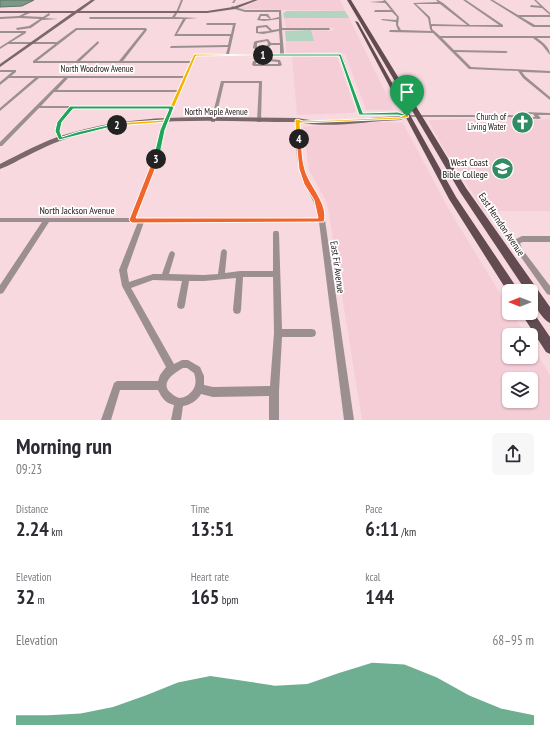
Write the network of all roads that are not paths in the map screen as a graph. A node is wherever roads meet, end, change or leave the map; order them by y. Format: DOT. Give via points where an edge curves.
graph roads {
  1 [pos="93,0"];
  2 [pos="182,0"];
  3 [pos="235,0"];
  4 [pos="251,0"];
  5 [pos="256,0"];
  6 [pos="344,0"];
  7 [pos="350,0"];
  8 [pos="437,0"];
  9 [pos="464,0"];
  10 [pos="491,0"];
  11 [pos="535,0"];
  12 [pos="385,1"];
  13 [pos="370,2"];
  14 [pos="442,3"];
  15 [pos="233,6"];
  16 [pos="531,6"];
  17 [pos="543,7"];
  18 [pos="0,11"];
  19 [pos="375,11"];
  20 [pos="393,11"];
  21 [pos="77,12"];
  22 [pos="97,12"];
  23 [pos="177,12"];
  24 [pos="7,14"];
  25 [pos="49,14"];
  26 [pos="26,15"];
  27 [pos="550,15"];
  28 [pos="517,16"];
  29 [pos="0,18"];
  30 [pos="43,18"];
  31 [pos="172,18"];
  32 [pos="185,18"];
  33 [pos="197,18"];
  34 [pos="270,18"];
  35 [pos="280,18"];
  36 [pos="57,19"];
  37 [pos="382,20"];
  38 [pos="397,21"];
  39 [pos="120,24"];
  40 [pos="207,24"];
  41 [pos="430,25"];
  42 [pos="470,26"];
  43 [pos="550,26"];
  44 [pos="11,29"];
  45 [pos="116,29"];
  46 [pos="329,29"];
  47 [pos="271,30"];
  48 [pos="281,30"];
  49 [pos="390,31"];
  50 [pos="400,31"];
  51 [pos="0,32"];
  52 [pos="434,32"];
  53 [pos="232,35"];
  54 [pos="534,37"];
  55 [pos="550,37"];
  56 [pos="440,38"];
  57 [pos="9,42"];
  58 [pos="98,42"];
  59 [pos="34,43"];
  60 [pos="59,43"];
  61 [pos="270,44"];
  62 [pos="282,44"];
  63 [pos="229,46"];
  64 [pos="1,47"];
  65 [pos="172,47"];
  66 [pos="454,51"];
  67 [pos="506,52"];
  68 [pos="550,54"];
  69 [pos="227,55"];
  70 [pos="268,55"];
  71 [pos="282,55"];
  72 [pos="268,60"];
  73 [pos="0,62"];
  74 [pos="7,62"];
  75 [pos="77,62"];
  76 [pos="120,62"];
  77 [pos="191,62"];
  78 [pos="0,66"];
  79 [pos="519,70"];
  80 [pos="0,71"];
  81 [pos="550,72"];
  82 [pos="8,77"];
  83 [pos="38,77"];
  84 [pos="67,77"];
  85 [pos="185,77"];
  86 [pos="0,84"];
  87 [pos="53,91"];
  88 [pos="179,91"];
  89 [pos="541,91"];
  90 [pos="550,91"];
  91 [pos="550,99"];
  92 [pos="37,107"];
  93 [pos="72,107"];
  94 [pos="172,107"];
  95 [pos="0,110"];
  96 [pos="526,113"];
  97 [pos="534,113"];
  98 [pos="361,114"];
  99 [pos="407,116"];
  100 [pos="418,116"];
  101 [pos="506,116"];
  102 [pos="550,116"];
  103 [pos="531,118"];
  104 [pos="538,118"];
  105 [pos="259,120"];
  106 [pos="297,120"];
  107 [pos="166,121"];
  108 [pos="213,121"];
  109 [pos="326,122"];
  110 [pos="61,139"];
  111 [pos="0,144"];
  112 [pos="0,167"];
  113 [pos="0,220"];
  114 [pos="47,220"];
  115 [pos="132,220"];
  116 [pos="142,220"];
  117 [pos="322,220"];
  118 [pos="276,233"];
  119 [pos="550,239"];
  120 [pos="224,252"];
  121 [pos="172,254"];
  122 [pos="240,274"];
  123 [pos="277,274"];
  124 [pos="221,276"];
  125 [pos="165,278"];
  126 [pos="186,278"];
  127 [pos="508,284"];
  128 [pos="126,286"];
  129 [pos="0,291"];
  130 [pos="550,292"];
  131 [pos="181,305"];
  132 [pos="237,310"];
  133 [pos="550,317"];
  134 [pos="532,320"];
  135 [pos="312,332"];
  136 [pos="278,333"];
  137 [pos="550,348"];
  138 [pos="172,369"];
  139 [pos="162,385"];
  140 [pos="199,389"];
  141 [pos="274,391"];
  142 [pos="178,406"];
  143 [pos="106,420"];
  144 [pos="176,420"];
  145 [pos="274,420"];
  146 [pos="349,420"];
  1 -- 21 [label="main road"];
  2 -- 23 [label="street"];
  3 -- 15 [label="street"];
  4 -- 15 [label="main road"];
  5 -- 15 [label="main road"];
  6 -- 99 [label="main road"];
  7 -- 100 [label="main road, East Herndon Avenue"];
  8 -- 14 [label="street"];
  9 -- 42 [label="street" via="502,26"];
  10 -- 28 [label="street"];
  11 -- 17 [label="street"];
  12 -- 13 [label="street"];
  12 -- 20 [label="street"];
  14 -- 41 [label="street" via="414,3 428,18"];
  14 -- 42 [label="street"];
  15 -- 23 [label="main road" via="207,12"];
  15 -- 35 [label="street" via="248,11 280,11"];
  16 -- 17 [label="street"];
  17 -- 27 [label="street"];
  18 -- 21 [label="main road"];
  18 -- 26 [label="main road"];
  19 -- 20 [label="street"];
  20 -- 38 [label="street" via="398,17"];
  21 -- 22 [label="main road"];
  21 -- 23 [label="main road"];
  21 -- 26 [label="main road"];
  21 -- 59 [label="main road"];
  22 -- 23 [label="main road"];
  22 -- 31 [label="street" via="90,18"];
  23 -- 31 [label="street"];
  24 -- 29 [label="street"];
  25 -- 30 [label="street"];
  26 -- 29 [label="street"];
  26 -- 30 [label="street"];
  27 -- 28 [label="street"];
  28 -- 43 [label="street" via="534,26"];
  30 -- 36 [label="street"];
  30 -- 44 [label="street" via="30,27"];
  31 -- 32 [label="street"];
  32 -- 33 [label="street"];
  32 -- 53 [label="street" via="175,35"];
  34 -- 34 [label="street" via="268,20 258,20 260,15 267,14"];
  34 -- 35 [label="street"];
  35 -- 48 [label="street"];
  37 -- 38 [label="street"];
  38 -- 50 [label="street"];
  39 -- 45 [label="street"];
  40 -- 53 [label="street" via="235,24"];
  41 -- 42 [label="street"];
  41 -- 52 [label="street"];
  45 -- 60 [label="street" via="76,29"];
  45 -- 76 [label="street" via="146,29"];
  46 -- 48 [label="street"];
  47 -- 47 [label="street" via="265,33 257,32 261,26 267,26"];
  47 -- 48 [label="street"];
  48 -- 62 [label="street"];
  49 -- 50 [label="street"];
  50 -- 52 [label="street"];
  51 -- 57 [label="street" via="25,32"];
  52 -- 56 [label="street"];
  53 -- 63 [label="street"];
  54 -- 55 [label="street"];
  54 -- 56 [label="street"];
  54 -- 68 [label="street"];
  56 -- 66 [label="street"];
  57 -- 59 [label="street"];
  57 -- 64 [label="street"];
  58 -- 75 [label="street"];
  59 -- 60 [label="street"];
  59 -- 74 [label="main road"];
  60 -- 75 [label="street" via="34,62"];
  61 -- 61 [label="street" via="267,48 255,48 259,40 268,40"];
  61 -- 62 [label="street"];
  62 -- 71 [label="street"];
  63 -- 65 [label="street"];
  63 -- 69 [label="street"];
  66 -- 67 [label="street"];
  66 -- 79 [label="street" via="470,68"];
  69 -- 70 [label="street"];
  69 -- 77 [label="street" via="194,55"];
  70 -- 71 [label="street"];
  70 -- 72 [label="street"];
  71 -- 98 [label="street" via="340,55"];
  72 -- 72 [label="street" via="258,60 254,65 280,65 279,61"];
  73 -- 74 [label="street"];
  74 -- 78 [label="main road"];
  75 -- 76 [label="street"];
  76 -- 77 [label="street"];
  77 -- 85 [label="street"];
  79 -- 81 [label="street"];
  79 -- 89 [label="street"];
  80 -- 82 [label="street" via="15,71"];
  82 -- 83 [label="street, North Woodrow Avenue"];
  82 -- 86 [label="street"];
  83 -- 84 [label="street, North Woodrow Avenue"];
  83 -- 95 [label="street"];
  84 -- 85 [label="street, North Woodrow Avenue"];
  84 -- 87 [label="street"];
  85 -- 88 [label="street"];
  87 -- 88 [label="street"];
  87 -- 92 [label="street"];
  88 -- 94 [label="street"];
  89 -- 90 [label="street"];
  89 -- 91 [label="street"];
  92 -- 93 [label="street"];
  92 -- 111 [label="street"];
  93 -- 94 [label="street"];
  93 -- 110 [label="street" via="57,126"];
  94 -- 107 [label="street"];
  96 -- 97 [label="street, North Maple Avenue"];
  96 -- 101 [label="street, North Maple Avenue"];
  96 -- 103 [label="street"];
  97 -- 102 [label="street, North Maple Avenue"];
  97 -- 104 [label="street"];
  98 -- 99 [label="main road, North Maple Avenue" via="398,113"];
  98 -- 106 [label="main road, North Maple Avenue"];
  98 -- 109 [label="main road"];
  99 -- 100 [label="street, North Maple Avenue"];
  99 -- 109 [label="main road, North Maple Avenue"];
  99 -- 127 [label="main road" via="453,199"];
  100 -- 101 [label="street, North Maple Avenue"];
  100 -- 133 [label="main road, East Herndon Avenue" via="472,204"];
  101 -- 103 [label="street, North Maple Avenue"];
  102 -- 104 [label="street, North Maple Avenue"];
  103 -- 104 [label="street, North Maple Avenue"];
  105 -- 106 [label="main road, North Maple Avenue"];
  105 -- 108 [label="main road, North Maple Avenue"];
  105 -- 108 [label="street" via="261,82 222,82"];
  106 -- 109 [label="main road, North Maple Avenue"];
  106 -- 117 [label="street, East Fir Avenue" via="302,169 307,184 317,200"];
  107 -- 108 [label="main road, North Maple Avenue"];
  107 -- 110 [label="main road, North Maple Avenue" via="136,122 98,128"];
  107 -- 115 [label="street" via="158,154"];
  110 -- 112 [label="main road, North Maple Avenue"];
  113 -- 114 [label="street, North Jackson Avenue"];
  114 -- 115 [label="street, North Jackson Avenue"];
  114 -- 129 [label="street"];
  115 -- 116 [label="street, North Jackson Avenue"];
  116 -- 117 [label="street, North Jackson Avenue"];
  116 -- 128 [label="street" via="123,270"];
  117 -- 146 [label="street, East Fir Avenue"];
  118 -- 123 [label="street"];
  119 -- 130 [label="street" via="522,239 516,242 519,250"];
  120 -- 124 [label="street"];
  121 -- 125 [label="street"];
  122 -- 123 [label="street"];
  122 -- 124 [label="street"];
  122 -- 132 [label="street"];
  123 -- 136 [label="street"];
  124 -- 126 [label="street"];
  125 -- 126 [label="street"];
  125 -- 128 [label="street" via="153,277"];
  126 -- 131 [label="street"];
  128 -- 138 [label="street"];
  134 -- 137 [label="main road"];
  135 -- 136 [label="street"];
  136 -- 141 [label="street"];
  138 -- 139 [label="street" via="165,376"];
  138 -- 140 [label="street" via="182,364 193,366 200,376"];
  139 -- 142 [label="street" via="166,402"];
  139 -- 143 [label="street" via="117,386"];
  140 -- 141 [label="street" via="213,392"];
  140 -- 142 [label="street" via="191,401"];
  141 -- 145 [label="street"];
  142 -- 144 [label="street"];
}
